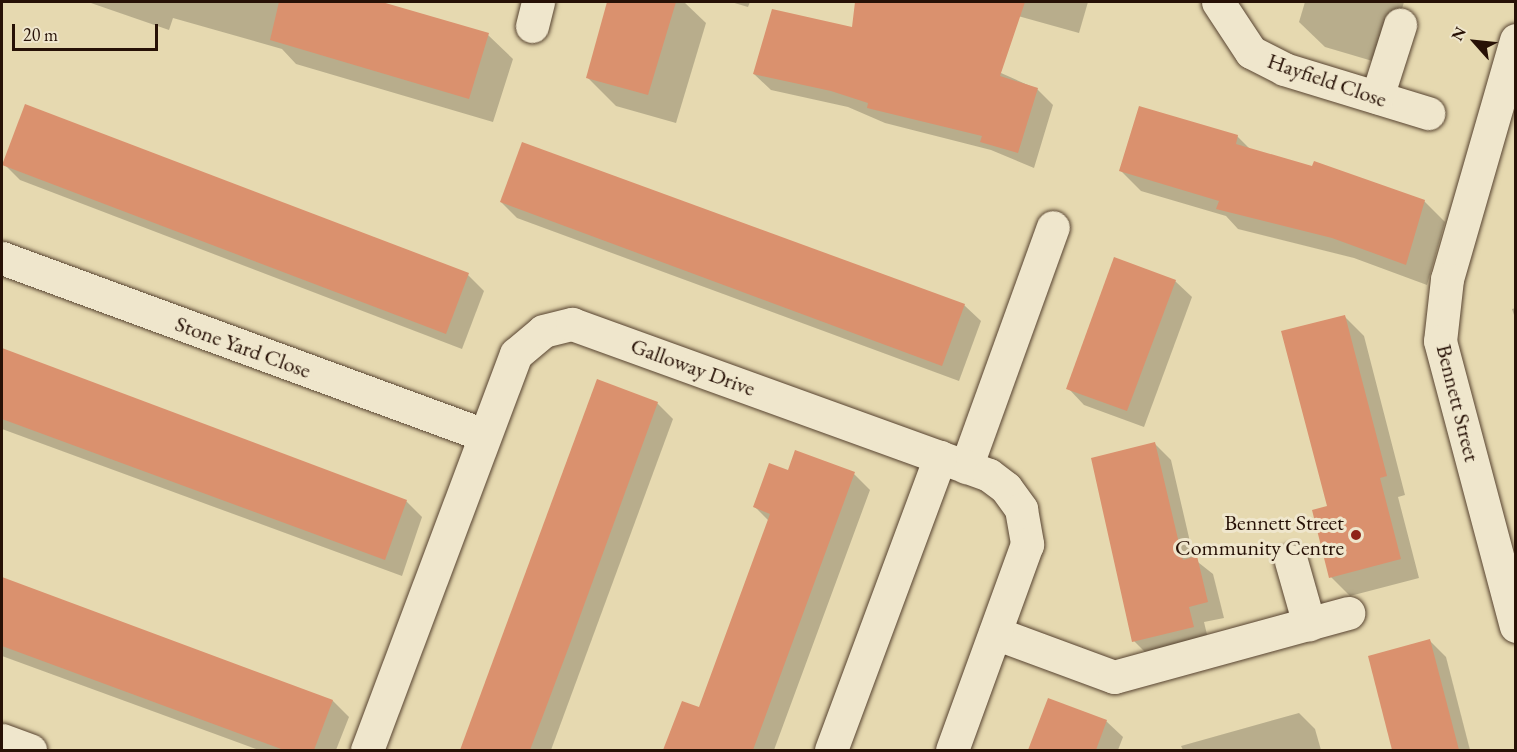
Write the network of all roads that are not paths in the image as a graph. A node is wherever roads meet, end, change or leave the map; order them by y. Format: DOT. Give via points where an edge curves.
graph roads {
  1 [pos="1218,2"];
  2 [pos="1400,25"];
  3 [pos="1515,40"];
  4 [pos="1377,98"];
  5 [pos="1428,113"];
  6 [pos="1053,227"];
  7 [pos="2,258"];
  8 [pos="484,435"];
  9 [pos="953,462"];
  10 [pos="1291,561"];
  11 [pos="1348,613"];
  12 [pos="1309,624"];
  13 [pos="1515,626"];
  14 [pos="995,633"];
  15 [pos="2,740"];
  16 [pos="30,750"];
  17 [pos="367,750"];
  18 [pos="831,750"];
  19 [pos="952,750"];
  1 -- 4 [label="street, Hayfield Close" via="1251,52 1284,69"];
  2 -- 4 [label="street"];
  3 -- 13 [label="street, Bennett Street" via="1447,279 1440,341"];
  4 -- 5 [label="street, Hayfield Close"];
  6 -- 9 [label="street"];
  7 -- 8 [label="street, Stone Yard Close"];
  8 -- 9 [label="street, Galloway Drive" via="516,354 543,331 572,324"];
  8 -- 17 [label="street, Galloway Drive"];
  9 -- 14 [label="street, Galloway Drive" via="1006,488 1026,527 1024,558"];
  9 -- 18 [label="street"];
  10 -- 12 [label="street"];
  11 -- 12 [label="street"];
  12 -- 14 [label="street" via="1114,677"];
  14 -- 19 [label="street, Galloway Drive"];
  15 -- 16 [label="street"];
}
